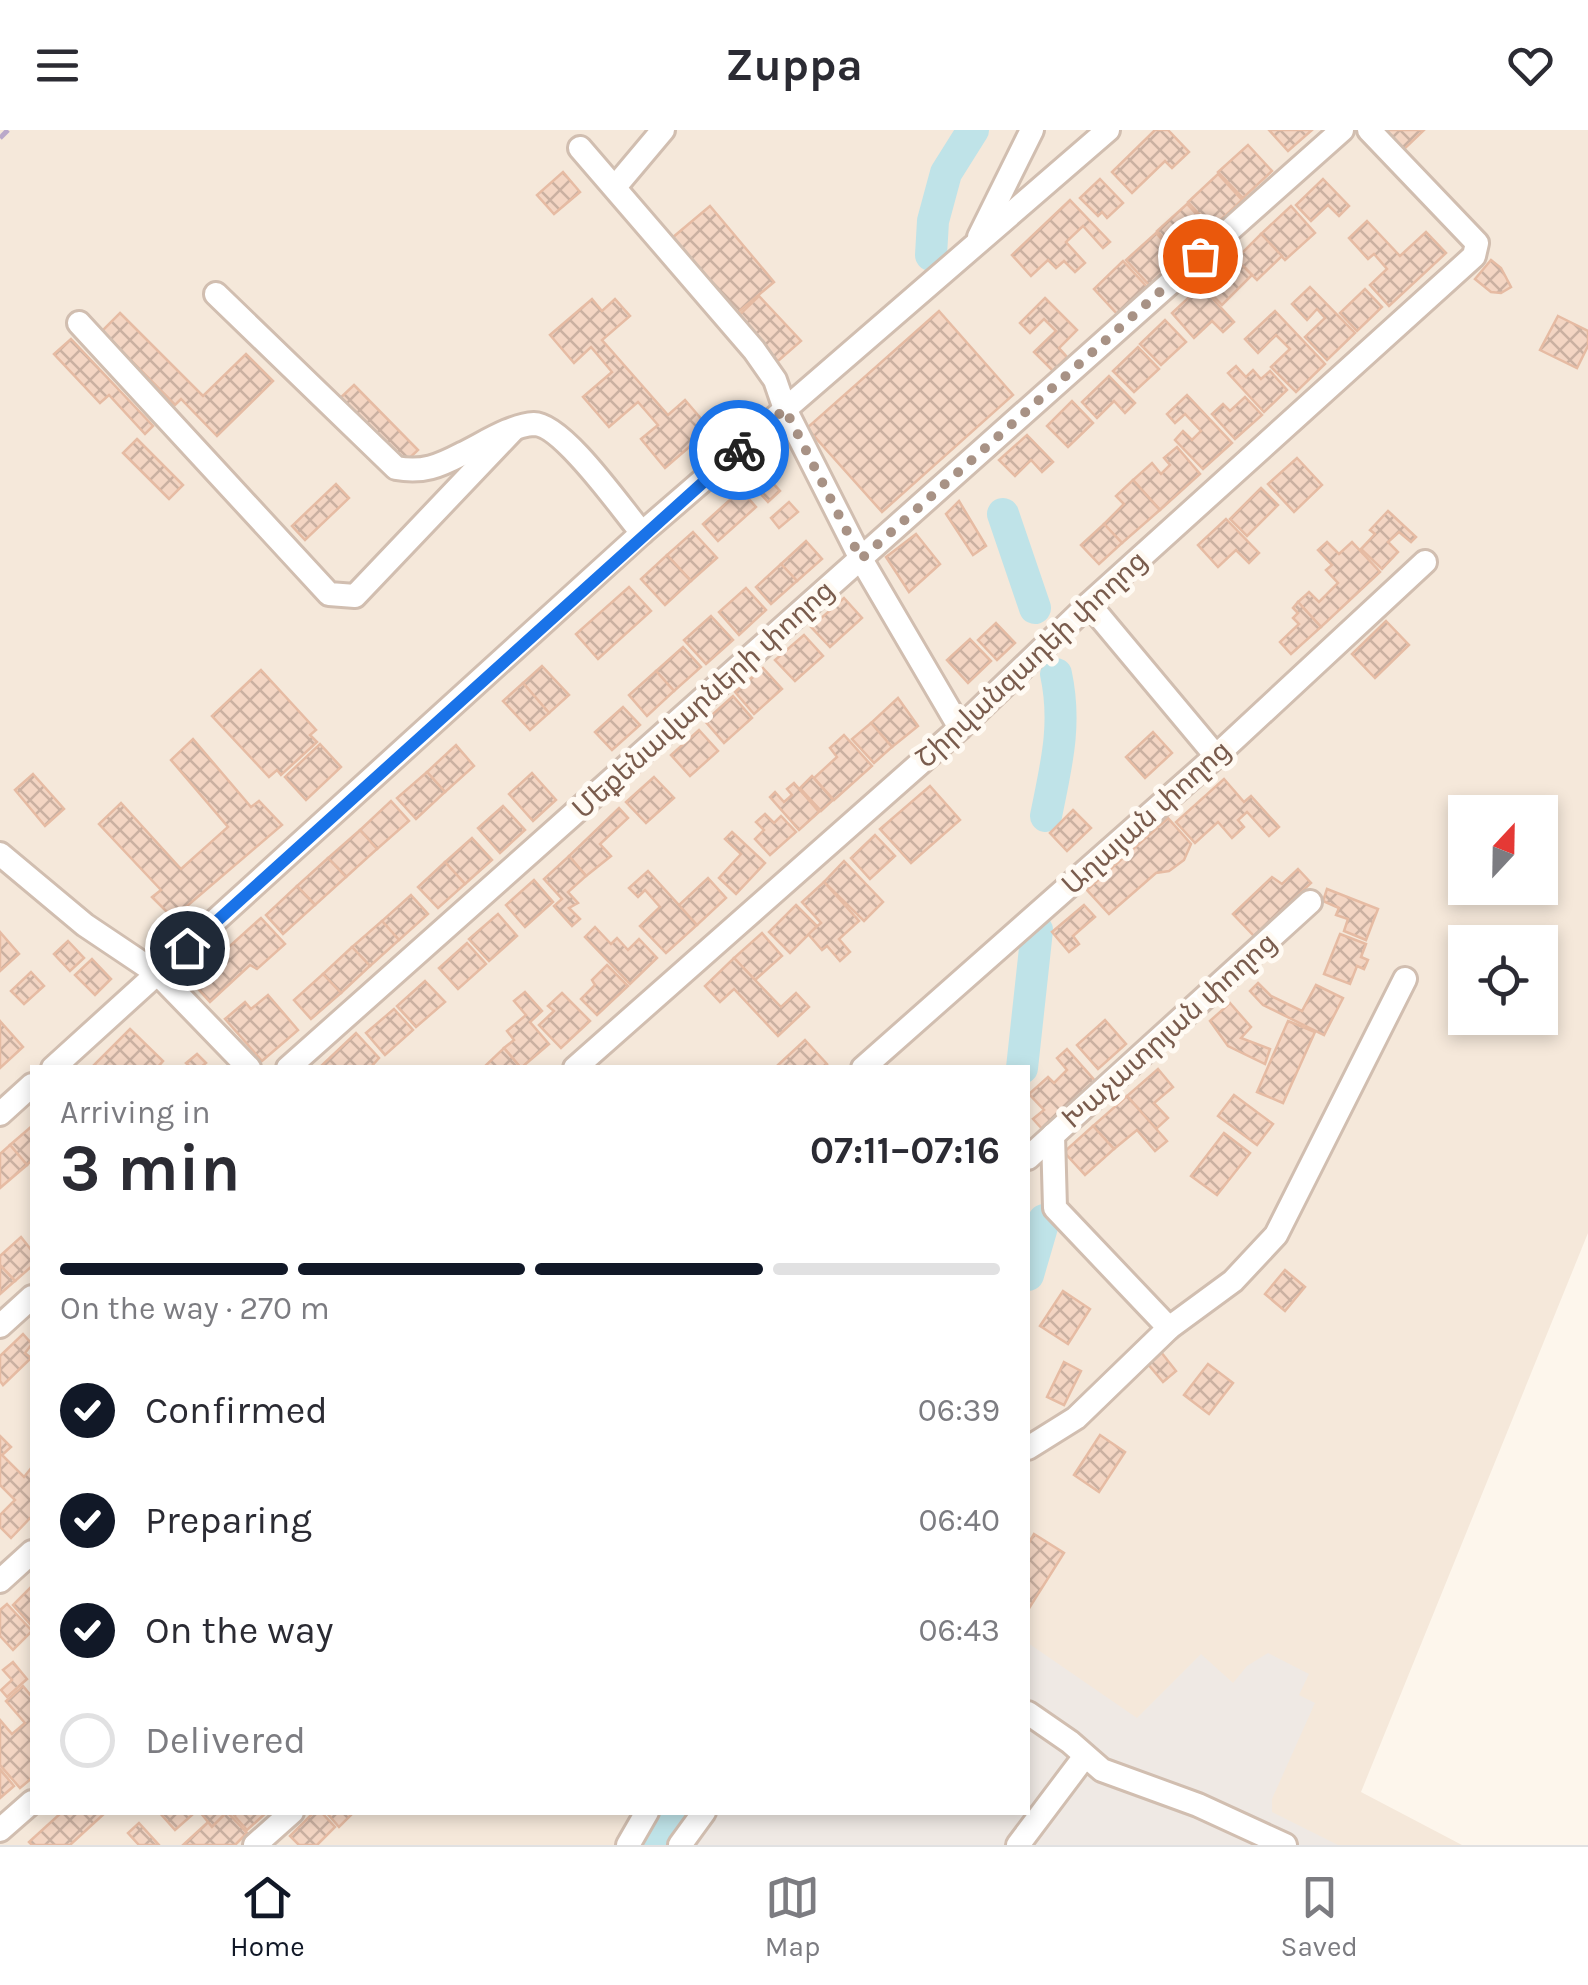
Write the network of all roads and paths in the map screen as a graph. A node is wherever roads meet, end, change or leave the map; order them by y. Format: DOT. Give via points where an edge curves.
graph roads {
  1 [pos="663,130"];
  2 [pos="1032,130"];
  3 [pos="1108,130"];
  4 [pos="1342,130"];
  5 [pos="1369,130"];
  6 [pos="580,148"];
  7 [pos="616,187"];
  8 [pos="973,250"];
  9 [pos="216,294"];
  10 [pos="79,323"];
  11 [pos="785,409"];
  12 [pos="513,430"];
  13 [pos="642,534"];
  14 [pos="861,559"];
  15 [pos="1425,562"];
  16 [pos="1089,604"];
  17 [pos="960,728"];
  18 [pos="1216,756"];
  19 [pos="0,854"];
  20 [pos="1310,902"];
  21 [pos="158,974"];
  22 [pos="1405,979"];
  23 [pos="55,1065"];
  24 [pos="246,1065"];
  25 [pos="291,1065"];
  26 [pos="578,1065"];
  27 [pos="866,1065"];
  28 [pos="30,1087"];
  29 [pos="0,1114"];
  30 [pos="1053,1135"];
  31 [pos="1030,1156"];
  32 [pos="30,1298"];
  33 [pos="0,1326"];
  34 [pos="1169,1328"];
  35 [pos="1030,1447"];
  36 [pos="30,1554"];
  37 [pos="0,1581"];
  38 [pos="1030,1714"];
  39 [pos="1086,1756"];
  40 [pos="30,1804"];
  41 [pos="289,1815"];
  42 [pos="645,1815"];
  43 [pos="702,1815"];
  44 [pos="0,1830"];
  45 [pos="256,1845"];
  46 [pos="628,1845"];
  47 [pos="680,1845"];
  48 [pos="1018,1845"];
  49 [pos="1284,1845"];
  1 -- 7 [label="street"];
  2 -- 8 [label="street"];
  3 -- 8 [label="street"];
  4 -- 14 [label="street, Մեքենավարների փողոց"];
  5 -- 16 [label="street, Շիրվանզադեի փողոց" via="1477,243 1474,256"];
  6 -- 7 [label="street"];
  7 -- 11 [label="street" via="754,350"];
  8 -- 11 [label="street"];
  9 -- 12 [label="street" via="396,468 431,470"];
  10 -- 12 [label="street" via="329,594 355,596"];
  11 -- 13 [label="street"];
  11 -- 14 [label="street"];
  12 -- 13 [label="street" via="536,424 554,431"];
  13 -- 21 [label="street"];
  14 -- 17 [label="street"];
  14 -- 25 [label="street, Մեքենավարների փողոց"];
  15 -- 18 [label="street, Աղայան փողոց"];
  16 -- 17 [label="street, Շիրվանզադեի փողոց"];
  16 -- 18 [label="street"];
  17 -- 26 [label="street, Շիրվանզադեի փողոց"];
  18 -- 27 [label="street, Աղայան փողոց"];
  19 -- 21 [label="street" via="85,925"];
  20 -- 30 [label="street, Խաչատրյան փողոց"];
  21 -- 23 [label="street"];
  21 -- 24 [label="street"];
  22 -- 34 [label="street" via="1276,1234 1233,1281"];
  28 -- 29 [label="street"];
  30 -- 31 [label="street, Խաչատրյան փողոց"];
  30 -- 34 [label="street" via="1055,1208"];
  32 -- 33 [label="street"];
  34 -- 35 [label="street" via="1076,1418"];
  36 -- 37 [label="street"];
  38 -- 39 [label="street"];
  39 -- 48 [label="street"];
  39 -- 49 [label="street" via="1102,1770 1198,1804"];
  40 -- 44 [label="street"];
  41 -- 45 [label="street"];
  42 -- 46 [label="street"];
  43 -- 47 [label="street"];
}
